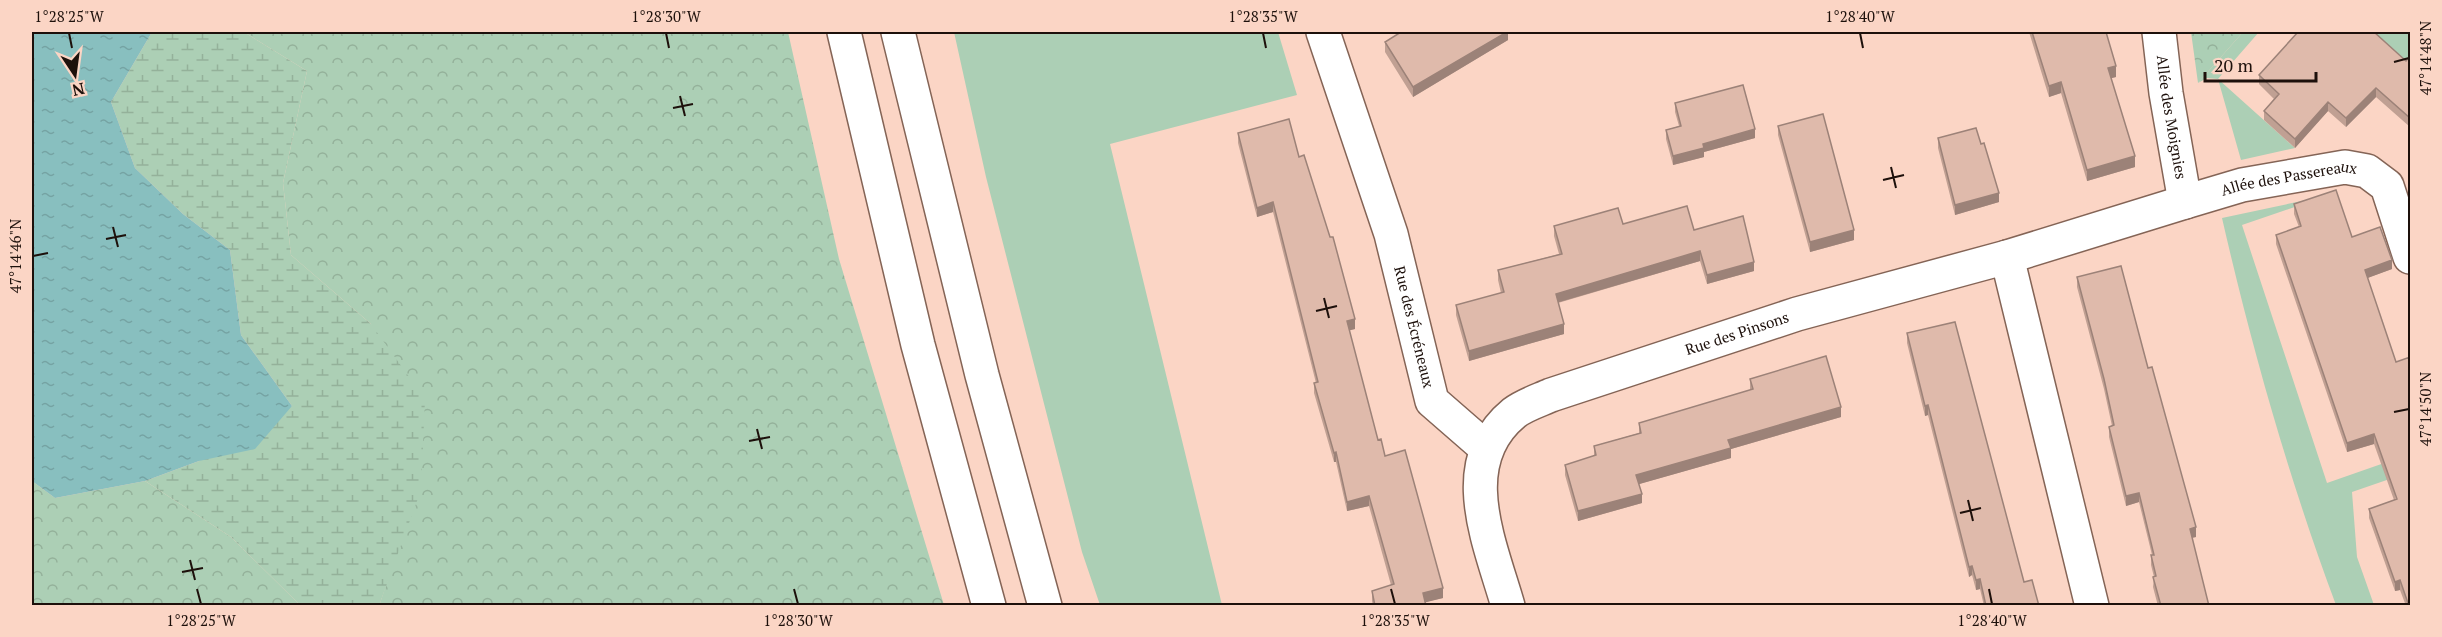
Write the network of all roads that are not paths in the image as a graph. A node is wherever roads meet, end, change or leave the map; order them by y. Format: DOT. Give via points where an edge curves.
graph roads {
  1 [pos="844,32"];
  2 [pos="898,32"];
  3 [pos="1323,32"];
  4 [pos="2159,32"];
  5 [pos="2185,202"];
  6 [pos="2007,257"];
  7 [pos="2410,257"];
  8 [pos="1486,448"];
  9 [pos="989,606"];
  10 [pos="1045,606"];
  11 [pos="1508,606"];
  12 [pos="2092,606"];
  1 -- 9 [label="main road" via="918,345"];
  2 -- 10 [label="main road" via="982,375"];
  3 -- 8 [label="main road, Rue des Écréneaux" via="1391,234 1432,401"];
  4 -- 5 [label="main road, Allée des Moignies"];
  5 -- 6 [label="main road, Rue des Pinsons"];
  5 -- 7 [label="main road, Allée des Passereaux" via="2242,185 2345,167 2367,171 2386,186"];
  6 -- 8 [label="main road, Rue des Pinsons" via="1797,314 1551,395 1516,412"];
  6 -- 12 [label="main road"];
  8 -- 11 [label="main road" via="1480,468 1479,496"];
}
